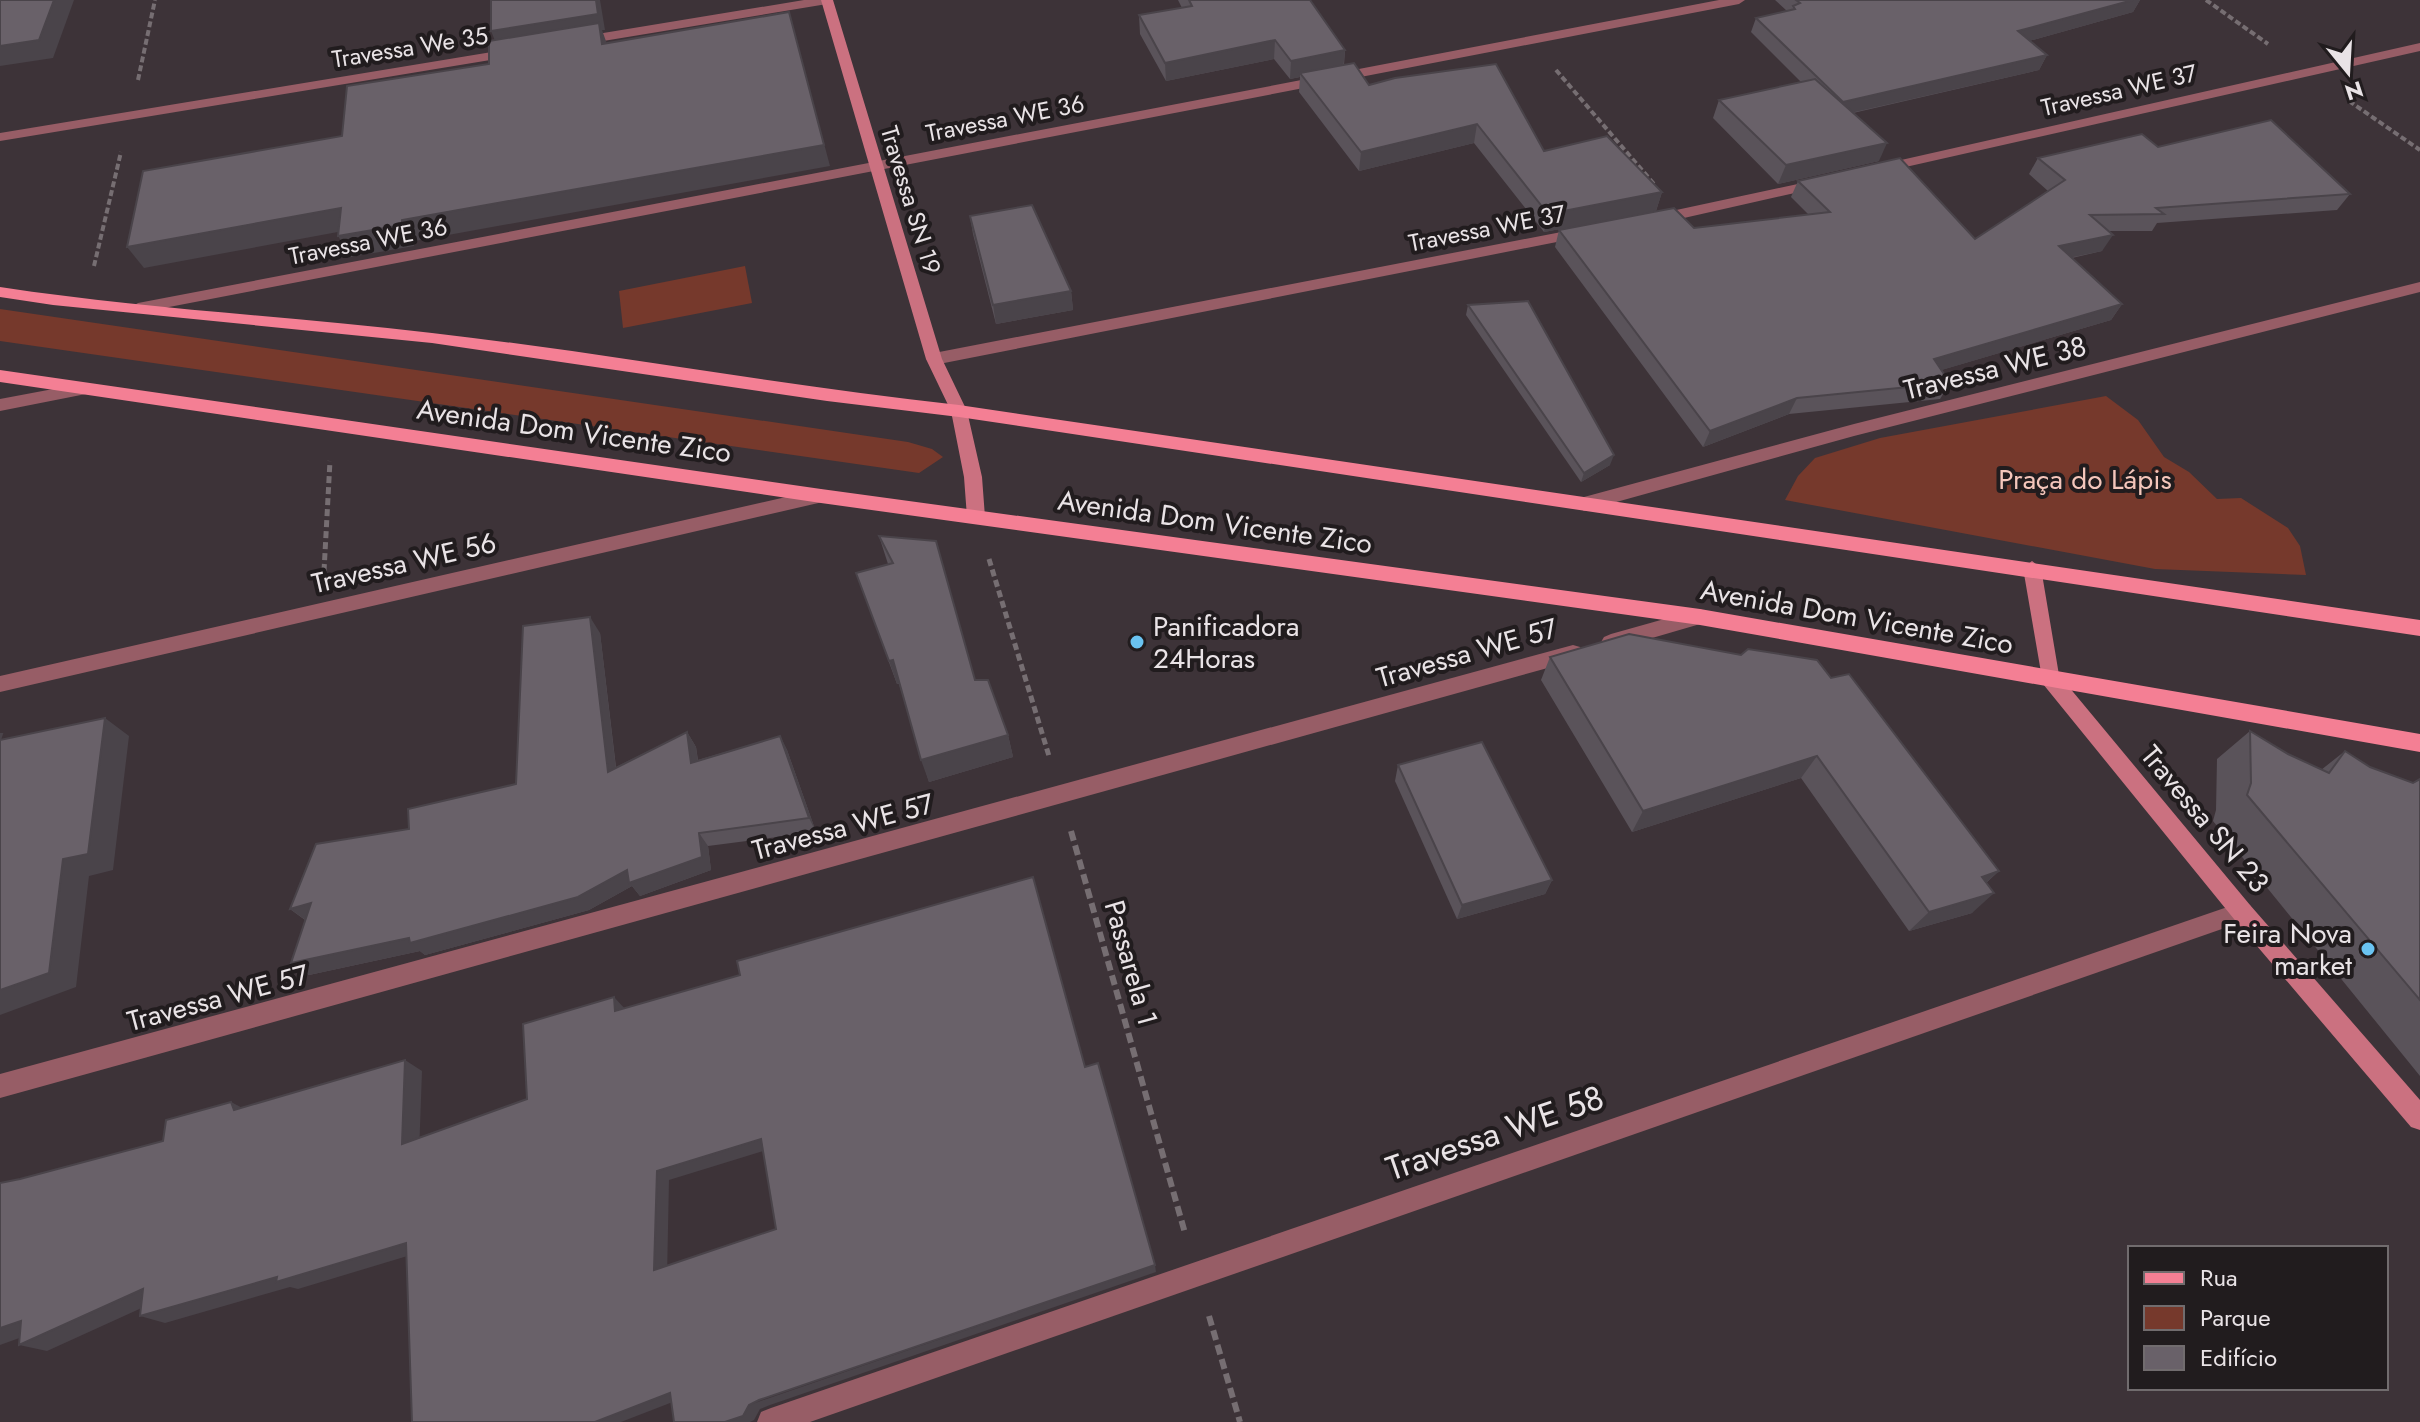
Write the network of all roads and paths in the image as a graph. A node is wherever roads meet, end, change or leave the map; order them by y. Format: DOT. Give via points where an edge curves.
graph roads {
  1 [pos="827,0"];
  2 [pos="1739,0"];
  3 [pos="564,44"];
  4 [pos="2420,47"];
  5 [pos="533,49"];
  6 [pos="0,137"];
  7 [pos="875,165"];
  8 [pos="1864,173"];
  9 [pos="1833,180"];
  10 [pos="1633,224"];
  11 [pos="1602,230"];
  12 [pos="2420,287"];
  13 [pos="0,292"];
  14 [pos="138,308"];
  15 [pos="934,359"];
  16 [pos="0,376"];
  17 [pos="85,389"];
  18 [pos="0,405"];
  19 [pos="959,411"];
  20 [pos="332,424"];
  21 [pos="821,496"];
  22 [pos="1584,504"];
  23 [pos="976,517"];
  24 [pos="2032,568"];
  25 [pos="322,611"];
  26 [pos="1700,617"];
  27 [pos="2420,628"];
  28 [pos="2050,678"];
  29 [pos="0,684"];
  30 [pos="2420,743"];
  31 [pos="1061,796"];
  32 [pos="2242,912"];
  33 [pos="0,1086"];
  34 [pos="2420,1118"];
  35 [pos="1196,1273"];
  36 [pos="771,1422"];
  37 [pos="1240,1422"];
  1 -- 3 [label="street"];
  1 -- 7 [label="main road, Travessa SN 19"];
  2 -- 7 [label="street, Travessa WE 36"];
  4 -- 8 [label="street, Travessa WE 37"];
  5 -- 6 [label="street, Travessa We 35"];
  7 -- 14 [label="street, Travessa WE 36"];
  7 -- 15 [label="main road, Travessa SN 19"];
  9 -- 10 [label="street"];
  11 -- 15 [label="street, Travessa WE 37"];
  12 -- 22 [label="street, Travessa WE 38"];
  13 -- 14 [label="main road" via="84,306"];
  14 -- 19 [label="main road" via="435,338"];
  15 -- 19 [label="main road, Travessa SN 19"];
  16 -- 17 [label="main road, Avenida Dom Vicente Zico"];
  17 -- 18 [label="street"];
  17 -- 20 [label="main road, Avenida Dom Vicente Zico"];
  19 -- 22 [label="main road"];
  19 -- 23 [label="main road, Travessa SN 19"];
  20 -- 21 [label="main road, Avenida Dom Vicente Zico"];
  20 -- 25 [label="path"];
  21 -- 23 [label="main road, Avenida Dom Vicente Zico"];
  21 -- 25 [label="street, Travessa WE 56"];
  22 -- 24 [label="main road"];
  23 -- 26 [label="main road, Avenida Dom Vicente Zico"];
  23 -- 31 [label="path, Passarela 1"];
  24 -- 27 [label="main road"];
  24 -- 28 [label="main road"];
  25 -- 29 [label="street, Travessa WE 56"];
  26 -- 28 [label="main road, Avenida Dom Vicente Zico"];
  26 -- 31 [label="street, Travessa WE 57"];
  28 -- 30 [label="main road, Avenida Dom Vicente Zico"];
  28 -- 32 [label="main road, Travessa SN 23"];
  31 -- 33 [label="street, Travessa WE 57"];
  31 -- 35 [label="path, Passarela 1"];
  32 -- 34 [label="main road, Travessa SN 23"];
  32 -- 35 [label="street, Travessa WE 58"];
  35 -- 36 [label="street, Travessa WE 58"];
  35 -- 37 [label="path, Passarela 1"];
}
